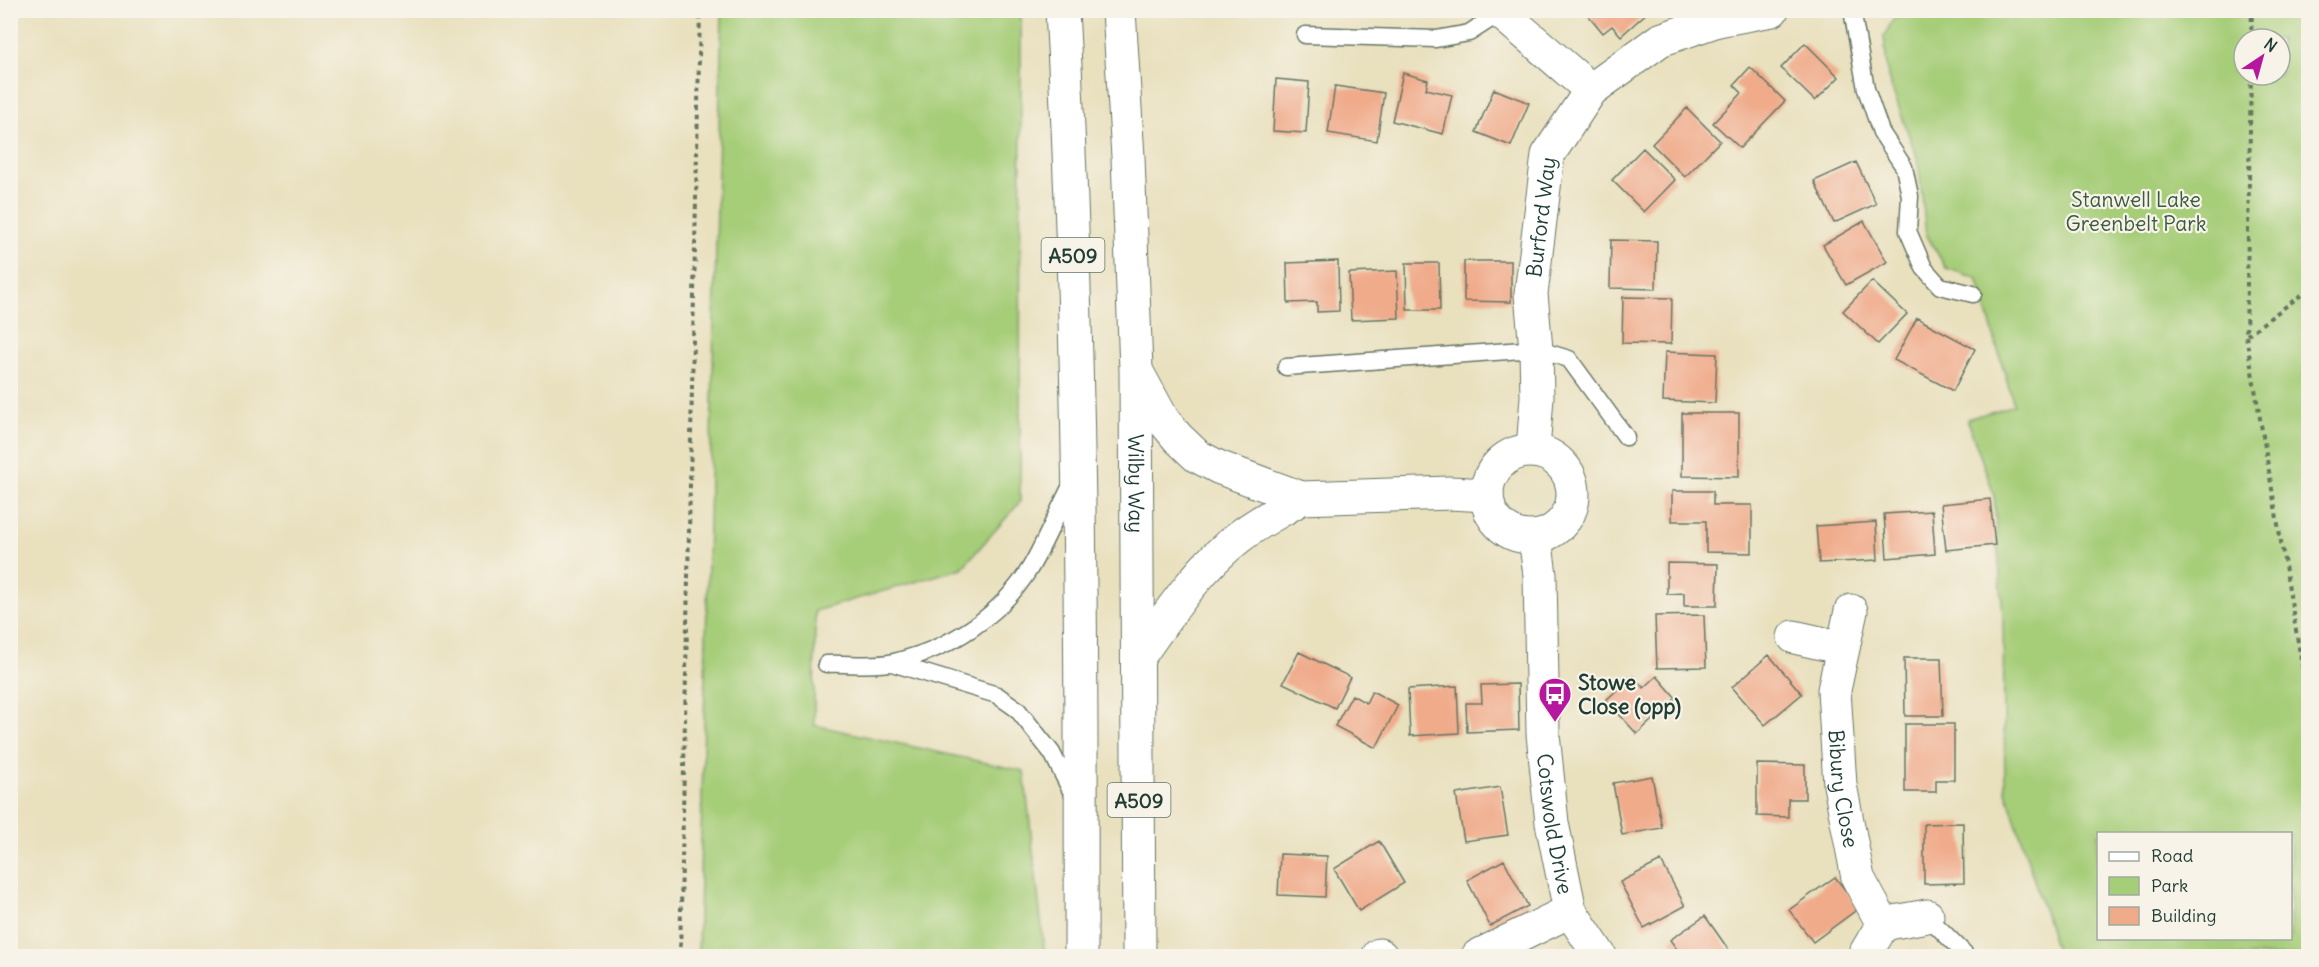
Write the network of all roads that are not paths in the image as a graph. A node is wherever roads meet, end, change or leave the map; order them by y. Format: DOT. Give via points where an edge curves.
graph roads {
  1 [pos="1062,10"];
  2 [pos="1119,10"];
  3 [pos="1772,10"];
  4 [pos="1852,10"];
  5 [pos="1499,12"];
  6 [pos="1305,34"];
  7 [pos="1591,90"];
  8 [pos="1973,294"];
  9 [pos="1536,349"];
  10 [pos="1286,367"];
  11 [pos="1136,370"];
  12 [pos="1626,437"];
  13 [pos="1533,450"];
  14 [pos="1078,471"];
  15 [pos="1487,495"];
  16 [pos="1301,498"];
  17 [pos="1534,537"];
  18 [pos="1851,611"];
  19 [pos="1794,637"];
  20 [pos="1843,648"];
  21 [pos="1139,656"];
  22 [pos="892,663"];
  23 [pos="826,664"];
  24 [pos="1082,812"];
  25 [pos="1570,911"];
  26 [pos="1927,916"];
  27 [pos="1883,924"];
  28 [pos="1081,957"];
  29 [pos="1138,957"];
  30 [pos="1478,957"];
  31 [pos="1600,957"];
  32 [pos="1864,957"];
  33 [pos="1965,957"];
  1 -- 14 [label="main road, A509" via="1076,315"];
  2 -- 11 [label="main road, Wilby Way / A509"];
  3 -- 7 [label="main road, Burford Way" via="1718,20 1660,40"];
  4 -- 8 [label="lane" via="1866,89 1881,132 1904,167 1910,196 1908,231 1924,268 1940,286"];
  5 -- 6 [label="lane" via="1469,33 1436,39"];
  5 -- 7 [label="main road"];
  7 -- 9 [label="main road, Burford Way" via="1548,155 1531,294"];
  9 -- 10 [label="lane"];
  9 -- 12 [label="lane" via="1569,359"];
  9 -- 13 [label="main road, Burford Way"];
  11 -- 16 [label="main road" via="1163,420 1197,456"];
  11 -- 21 [label="main road, Wilby Way / A509"];
  13 -- 15 [label="main road" via="1519,452 1501,463 1489,480"];
  13 -- 17 [label="main road" via="1549,454 1562,464 1574,493 1563,522"];
  14 -- 22 [label="lane" via="1030,568 1010,596 985,619 943,646"];
  14 -- 24 [label="main road, A509"];
  15 -- 16 [label="main road"];
  15 -- 17 [label="main road" via="1497,521 1520,536"];
  16 -- 21 [label="main road" via="1239,537 1220,554 1178,602"];
  17 -- 25 [label="main road, Cotswold Drive" via="1540,575 1543,734 1552,823"];
  18 -- 20 [label="main road, Bibury Close"];
  19 -- 20 [label="main road"];
  20 -- 27 [label="main road, Bibury Close" via="1834,690 1840,785 1858,878"];
  21 -- 29 [label="main road, Wilby Way / A509"];
  22 -- 23 [label="lane"];
  22 -- 24 [label="lane" via="997,695 1017,709 1052,753"];
  24 -- 28 [label="main road, A509"];
  25 -- 30 [label="main road"];
  25 -- 31 [label="main road, Cotswold Drive"];
  26 -- 27 [label="main road"];
  26 -- 33 [label="lane"];
  27 -- 32 [label="main road"];
}
